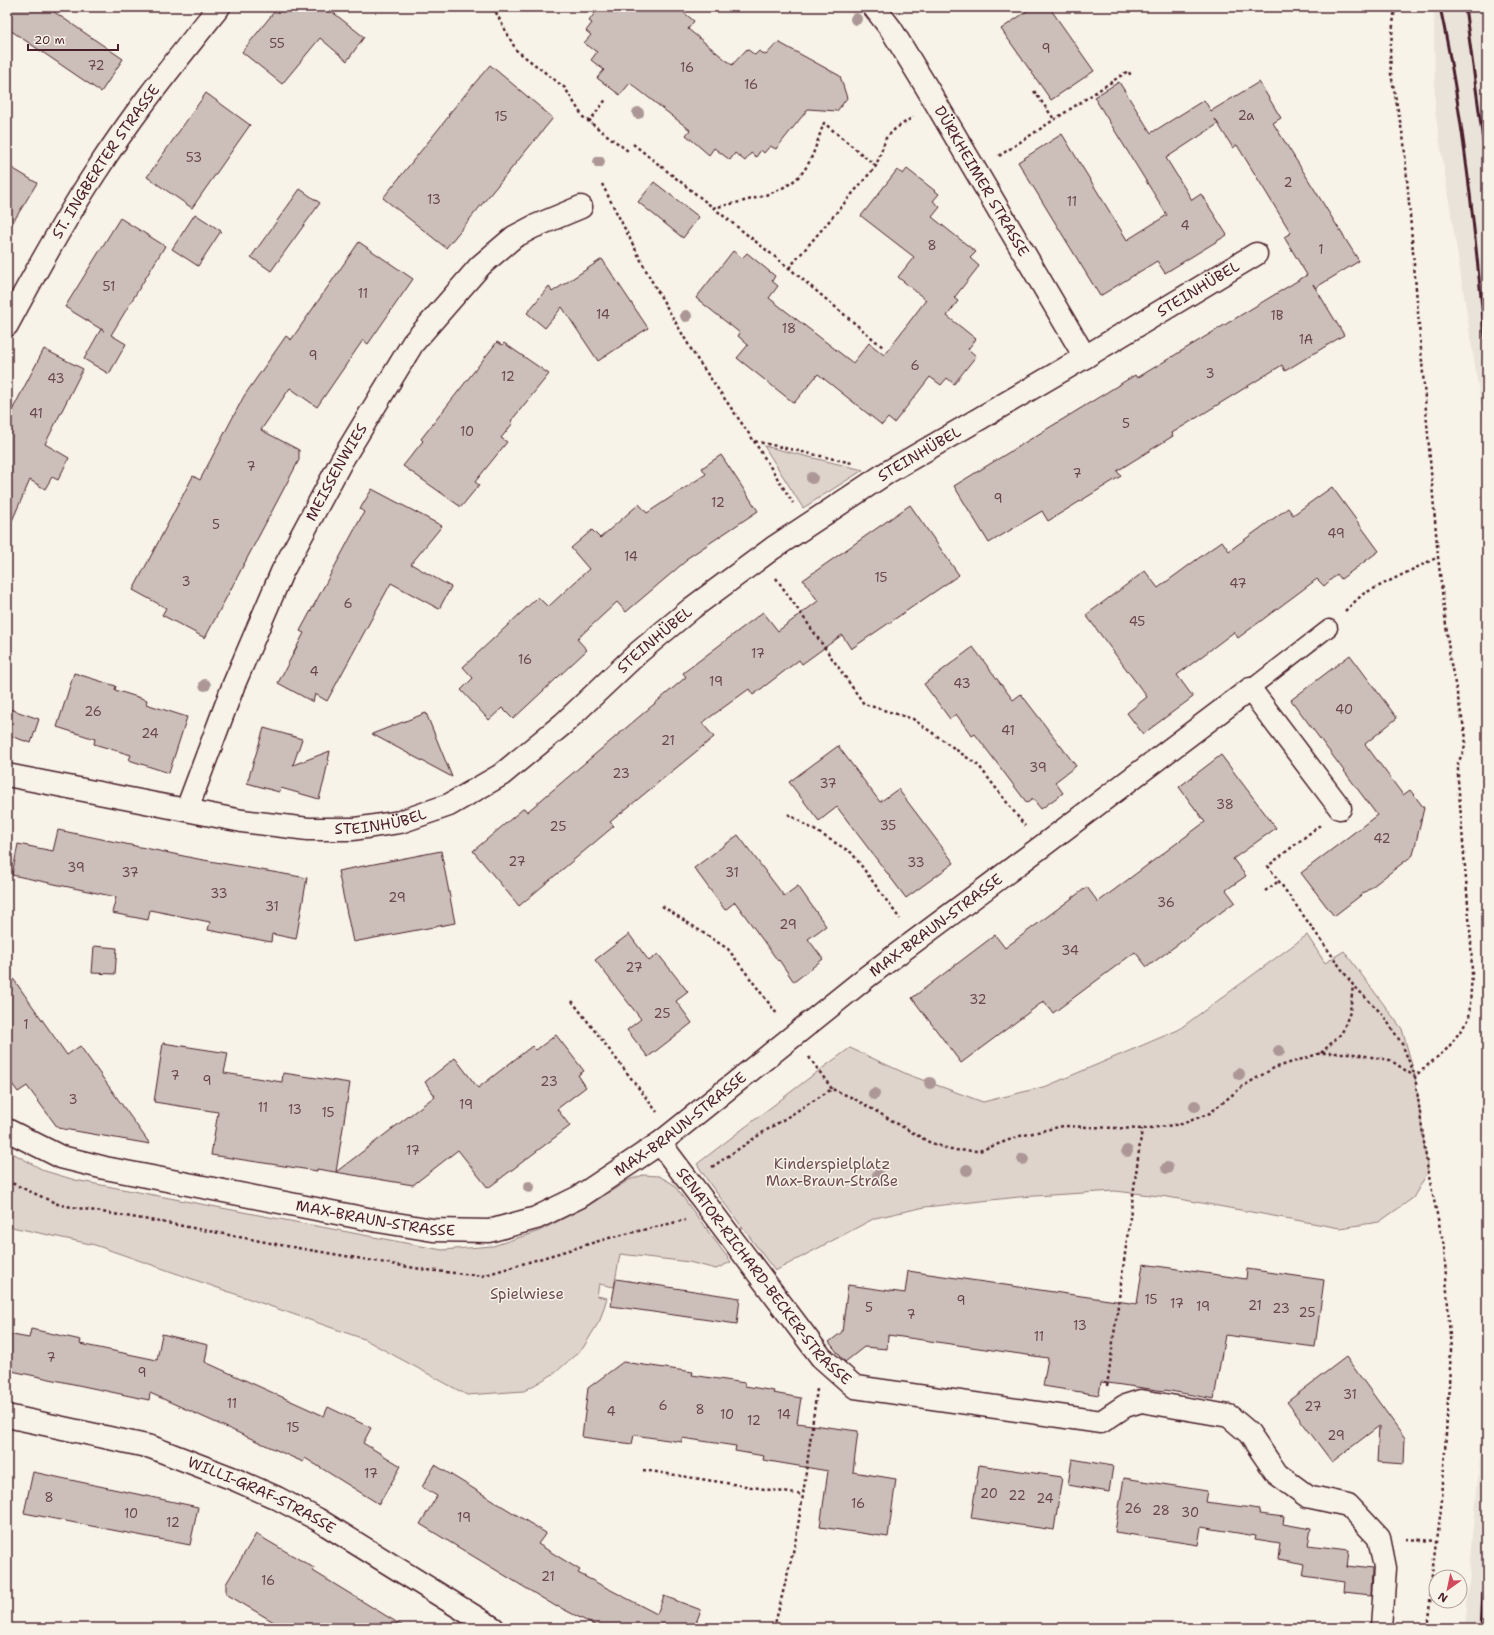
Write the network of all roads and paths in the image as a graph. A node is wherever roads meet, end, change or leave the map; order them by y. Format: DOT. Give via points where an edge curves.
graph roads {
  1 [pos="219,7"];
  2 [pos="493,7"];
  3 [pos="874,7"];
  4 [pos="1395,7"];
  5 [pos="1132,77"];
  6 [pos="1034,91"];
  7 [pos="607,98"];
  8 [pos="1054,119"];
  9 [pos="589,122"];
  10 [pos="895,129"];
  11 [pos="1022,140"];
  12 [pos="633,144"];
  13 [pos="628,151"];
  14 [pos="876,166"];
  15 [pos="602,184"];
  16 [pos="581,207"];
  17 [pos="713,208"];
  18 [pos="1256,254"];
  19 [pos="789,268"];
  20 [pos="7,325"];
  21 [pos="884,348"];
  22 [pos="1085,358"];
  23 [pos="754,441"];
  24 [pos="888,472"];
  25 [pos="794,505"];
  26 [pos="760,556"];
  27 [pos="1438,557"];
  28 [pos="1329,628"];
  29 [pos="1250,689"];
  30 [pos="7,775"];
  31 [pos="1340,808"];
  32 [pos="187,809"];
  33 [pos="788,814"];
  34 [pos="1041,847"];
  35 [pos="1279,881"];
  36 [pos="1266,891"];
  37 [pos="662,906"];
  38 [pos="915,941"];
  39 [pos="1353,985"];
  40 [pos="572,1001"];
  41 [pos="794,1035"];
  42 [pos="1321,1054"];
  43 [pos="1415,1076"];
  44 [pos="832,1089"];
  45 [pos="1142,1129"];
  46 [pos="7,1130"];
  47 [pos="666,1138"];
  48 [pos="690,1182"];
  49 [pos="821,1357"];
  50 [pos="7,1416"];
  51 [pos="1101,1422"];
  52 [pos="643,1470"];
  53 [pos="803,1495"];
  54 [pos="493,1628"];
  55 [pos="774,1628"];
  56 [pos="1381,1628"];
  57 [pos="1427,1628"];
  1 -- 20 [label="street, ST. INGBERTER STRASSE" via="123,131 46,253"];
  2 -- 9 [label="path" via="516,50 565,88 583,117"];
  3 -- 22 [label="street, DÜRKHEIMER STRASSE" via="927,88"];
  4 -- 27 [label="path" via="1390,52 1391,74 1404,142"];
  5 -- 8 [label="path" via="1128,72"];
  6 -- 8 [label="path"];
  7 -- 9 [label="path"];
  8 -- 11 [label="path"];
  9 -- 13 [label="path"];
  10 -- 14 [label="path" via="886,138"];
  12 -- 17 [label="path"];
  14 -- 17 [label="path" via="824,123 806,169 795,181 776,191"];
  14 -- 19 [label="path"];
  15 -- 23 [label="path" via="650,278 695,356"];
  16 -- 32 [label="street, MEISSENWIES" via="514,237 480,266 413,343 342,460 282,572 234,684"];
  17 -- 19 [label="path"];
  18 -- 22 [label="street, STEINHÜBEL"];
  19 -- 21 [label="path"];
  22 -- 24 [label="street, STEINHÜBEL"];
  23 -- 24 [label="path"];
  23 -- 25 [label="path"];
  24 -- 26 [label="street, STEINHÜBEL"];
  26 -- 32 [label="street, STEINHÜBEL" via="639,652 563,724 501,775 449,805 400,822 354,829 308,829 242,821"];
  26 -- 34 [label="path" via="864,704 913,719 979,766"];
  27 -- 28 [label="path" via="1363,594"];
  27 -- 43 [label="path" via="1450,659 1466,738 1458,763 1458,780 1472,974 1469,1019 1448,1048"];
  28 -- 29 [label="lane, MAX-BRAUN-STRASSE"];
  29 -- 31 [label="street"];
  29 -- 34 [label="street, MAX-BRAUN-STRASSE"];
  30 -- 32 [label="street, STEINHÜBEL"];
  31 -- 35 [label="path" via="1268,866"];
  33 -- 38 [label="path" via="852,853"];
  34 -- 38 [label="street, MAX-BRAUN-STRASSE"];
  35 -- 36 [label="path"];
  35 -- 39 [label="path"];
  37 -- 41 [label="path" via="728,949"];
  38 -- 41 [label="street, MAX-BRAUN-STRASSE"];
  39 -- 42 [label="path" via="1350,1012 1342,1033"];
  39 -- 43 [label="path" via="1383,1015 1402,1044"];
  40 -- 47 [label="path"];
  41 -- 44 [label="path"];
  41 -- 47 [label="street, MAX-BRAUN-STRASSE"];
  42 -- 43 [label="path" via="1348,1053 1390,1060"];
  42 -- 45 [label="path" via="1274,1068 1243,1086 1210,1114 1182,1124"];
  43 -- 57 [label="path" via="1428,1172 1444,1247 1451,1351 1442,1499"];
  44 -- 45 [label="path" via="854,1098 929,1142 951,1150 979,1150 1020,1136 1063,1126"];
  44 -- 48 [label="path"];
  45 -- 51 [label="path"];
  46 -- 47 [label="street, MAX-BRAUN-STRASSE" via="61,1157 105,1168 378,1221 441,1230 488,1231 536,1218 579,1197"];
  47 -- 48 [label="street, SENATOR-RICHARD-BECKER-STRASSE"];
  48 -- 49 [label="street, SENATOR-RICHARD-BECKER-STRASSE"];
  49 -- 51 [label="street, SENATOR-RICHARD-BECKER-STRASSE" via="855,1387"];
  49 -- 53 [label="path"];
  50 -- 54 [label="street, WILLI-GRAF-STRASSE" via="151,1447 234,1479 318,1519"];
  51 -- 56 [label="street" via="1125,1406 1141,1401 1229,1416 1248,1433 1277,1474 1307,1496 1348,1505 1380,1538 1385,1568"];
  52 -- 53 [label="path"];
  53 -- 55 [label="path" via="795,1544"];
}
